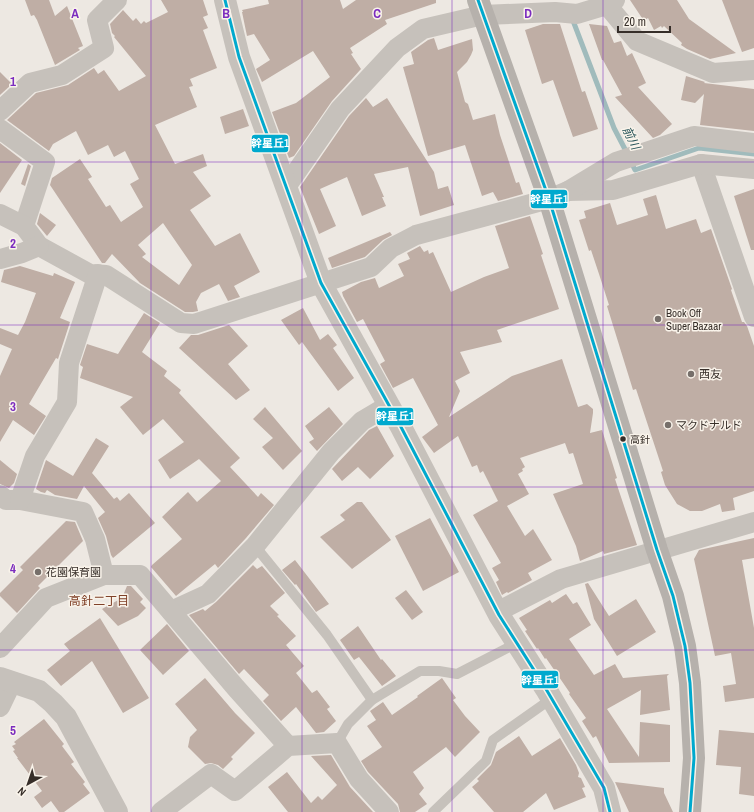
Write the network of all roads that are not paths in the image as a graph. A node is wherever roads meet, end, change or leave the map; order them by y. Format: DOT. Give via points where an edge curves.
graph roads {
  1 [pos="117,0"];
  2 [pos="229,1"];
  3 [pos="611,2"];
  4 [pos="480,7"];
  5 [pos="754,70"];
  6 [pos="0,111"];
  7 [pos="0,129"];
  8 [pos="754,143"];
  9 [pos="701,164"];
  10 [pos="754,169"];
  11 [pos="286,187"];
  12 [pos="559,195"];
  13 [pos="0,214"];
  14 [pos="24,226"];
  15 [pos="39,246"];
  16 [pos="0,259"];
  17 [pos="98,274"];
  18 [pos="321,283"];
  19 [pos="754,317"];
  20 [pos="389,404"];
  21 [pos="0,495"];
  22 [pos="20,500"];
  23 [pos="754,522"];
  24 [pos="255,546"];
  25 [pos="657,550"];
  26 [pos="104,575"];
  27 [pos="170,611"];
  28 [pos="497,612"];
  29 [pos="517,643"];
  30 [pos="0,648"];
  31 [pos="6,680"];
  32 [pos="551,698"];
  33 [pos="372,700"];
  34 [pos="0,707"];
  35 [pos="337,742"];
  36 [pos="288,746"];
  37 [pos="117,812"];
  38 [pos="161,812"];
  39 [pos="389,812"];
  40 [pos="433,812"];
  41 [pos="610,812"];
  42 [pos="690,812"];
  1 -- 6 [label="street" via="97,20 104,48 62,75 30,83"];
  2 -- 11 [label="street" via="239,57"];
  3 -- 4 [label="street" via="577,14"];
  3 -- 5 [label="street" via="637,41 713,73"];
  4 -- 11 [label="street" via="423,29 397,48 340,109"];
  4 -- 12 [label="main road"];
  7 -- 14 [label="street" via="45,162"];
  8 -- 12 [label="street" via="694,136 616,162"];
  9 -- 10 [label="street"];
  9 -- 12 [label="street" via="613,190"];
  9 -- 19 [label="street"];
  11 -- 18 [label="street"];
  12 -- 18 [label="street" via="416,235 392,248 371,267"];
  12 -- 25 [label="main road"];
  13 -- 14 [label="street"];
  14 -- 15 [label="street"];
  15 -- 16 [label="street" via="22,254"];
  15 -- 17 [label="street" via="90,274"];
  17 -- 18 [label="street" via="106,275 181,323 194,324"];
  17 -- 22 [label="street" via="69,363 67,402 35,456"];
  18 -- 20 [label="street"];
  20 -- 24 [label="street" via="362,421 330,452"];
  20 -- 28 [label="street"];
  21 -- 22 [label="street" via="6,500"];
  22 -- 26 [label="street" via="83,512 95,539"];
  23 -- 25 [label="street"];
  24 -- 27 [label="street" via="208,594"];
  24 -- 33 [label="lane" via="327,635"];
  25 -- 28 [label="street" via="561,579"];
  25 -- 42 [label="main road" via="675,603 690,683 694,758"];
  26 -- 27 [label="street" via="140,575"];
  26 -- 30 [label="street" via="46,598"];
  27 -- 36 [label="street"];
  28 -- 29 [label="street"];
  29 -- 32 [label="street"];
  29 -- 33 [label="lane" via="457,674 420,670"];
  31 -- 34 [label="street"];
  31 -- 37 [label="street" via="39,691 66,718"];
  32 -- 40 [label="lane" via="493,740 486,761"];
  32 -- 41 [label="street" via="604,788"];
  33 -- 35 [label="lane" via="348,724"];
  35 -- 36 [label="street"];
  35 -- 39 [label="street" via="359,779"];
  36 -- 38 [label="street" via="235,791 211,774"];
}
